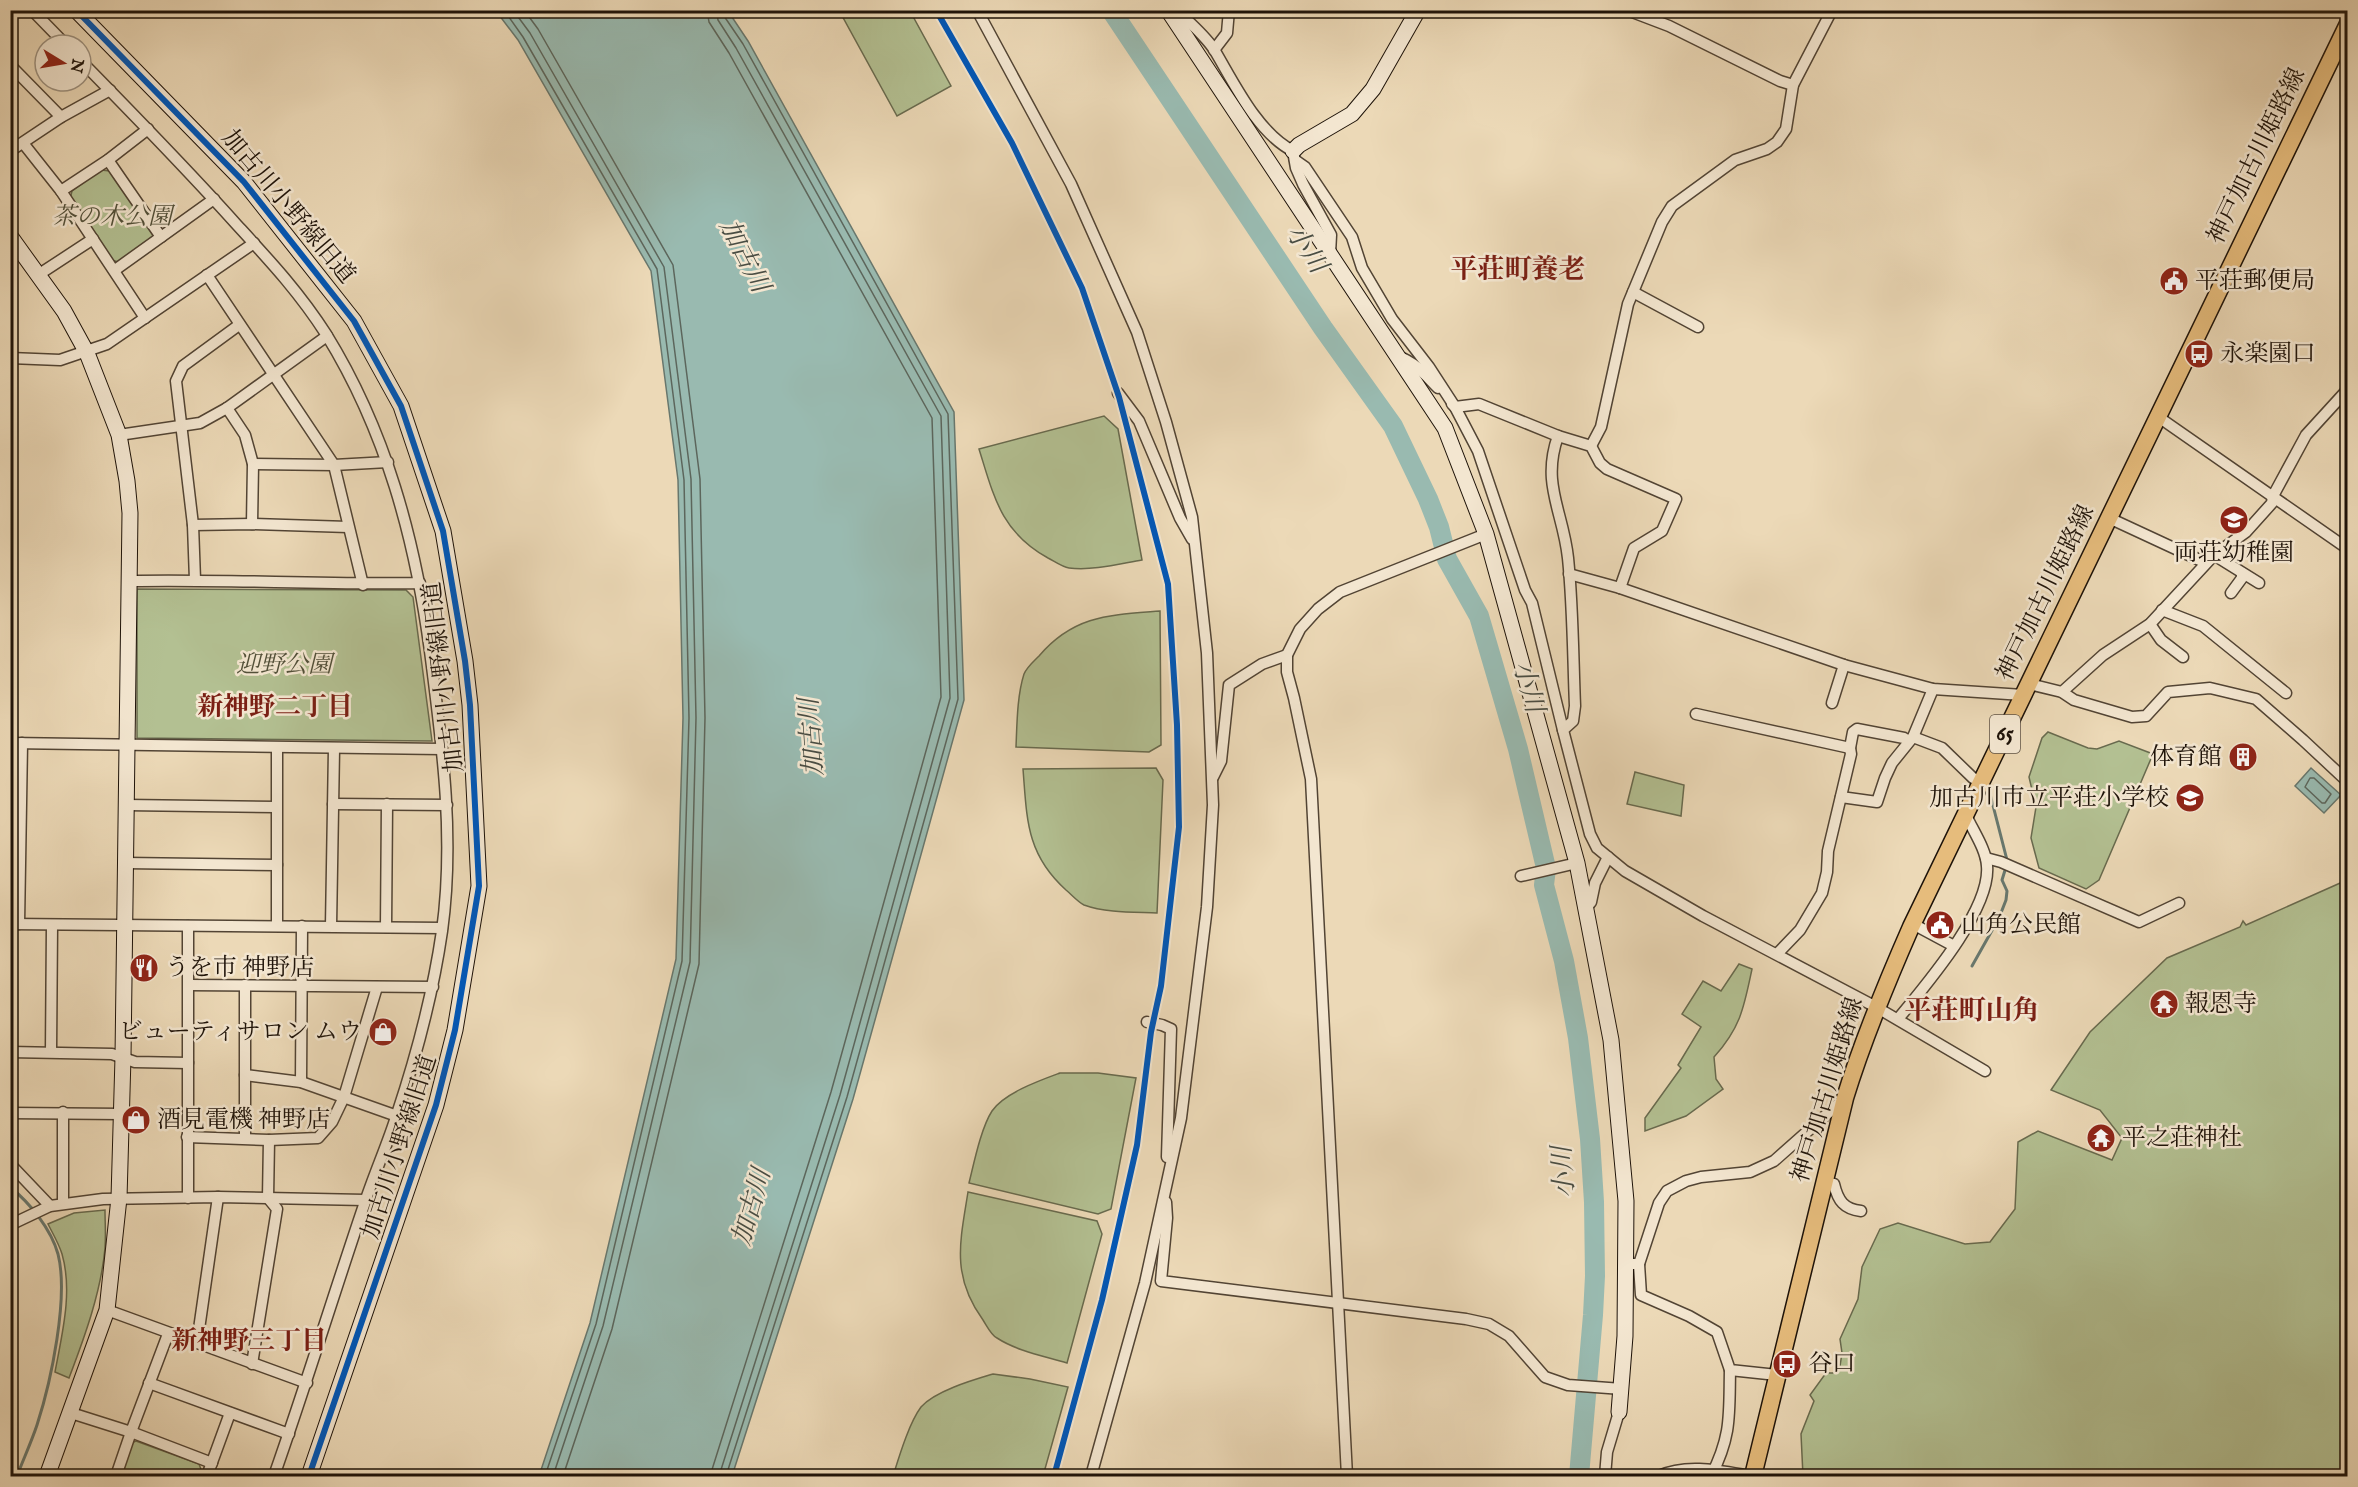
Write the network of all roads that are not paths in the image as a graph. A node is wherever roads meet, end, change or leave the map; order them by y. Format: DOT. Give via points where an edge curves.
graph roads {
  1 [pos="32,10"];
  2 [pos="76,10"];
  3 [pos="977,10"];
  4 [pos="1168,10"];
  5 [pos="1178,10"];
  6 [pos="1229,10"];
  7 [pos="1418,10"];
  8 [pos="1627,10"];
  9 [pos="1832,10"];
  10 [pos="2348,24"];
  11 [pos="54,33"];
  12 [pos="1214,50"];
  13 [pos="10,65"];
  14 [pos="93,72"];
  15 [pos="15,77"];
  16 [pos="1793,85"];
  17 [pos="110,90"];
  18 [pos="61,117"];
  19 [pos="148,129"];
  20 [pos="23,143"];
  21 [pos="10,151"];
  22 [pos="1294,155"];
  23 [pos="108,160"];
  24 [pos="61,191"];
  25 [pos="214,199"];
  26 [pos="10,236"];
  27 [pos="161,237"];
  28 [pos="93,239"];
  29 [pos="254,243"];
  30 [pos="1330,257"];
  31 [pos="115,270"];
  32 [pos="38,275"];
  33 [pos="207,275"];
  34 [pos="1634,292"];
  35 [pos="145,318"];
  36 [pos="239,325"];
  37 [pos="1698,327"];
  38 [pos="327,336"];
  39 [pos="87,353"];
  40 [pos="1397,356"];
  41 [pos="10,358"];
  42 [pos="272,374"];
  43 [pos="2348,389"];
  44 [pos="1118,393"];
  45 [pos="1455,407"];
  46 [pos="227,408"];
  47 [pos="2157,416"];
  48 [pos="181,425"];
  49 [pos="119,435"];
  50 [pos="1558,436"];
  51 [pos="1591,446"];
  52 [pos="388,462"];
  53 [pos="253,464"];
  54 [pos="334,465"];
  55 [pos="2273,496"];
  56 [pos="2109,518"];
  57 [pos="252,524"];
  58 [pos="193,525"];
  59 [pos="348,527"];
  60 [pos="1486,534"];
  61 [pos="1193,541"];
  62 [pos="2348,549"];
  63 [pos="2210,559"];
  64 [pos="2242,573"];
  65 [pos="1569,574"];
  66 [pos="195,580"];
  67 [pos="131,581"];
  68 [pos="420,583"];
  69 [pos="2259,583"];
  70 [pos="363,585"];
  71 [pos="1620,588"];
  72 [pos="2231,593"];
  73 [pos="2162,610"];
  74 [pos="2150,624"];
  75 [pos="1287,655"];
  76 [pos="2182,657"];
  77 [pos="1844,665"];
  78 [pos="1933,689"];
  79 [pos="2026,689"];
  80 [pos="2062,692"];
  81 [pos="2286,693"];
  82 [pos="1832,703"];
  83 [pos="1696,714"];
  84 [pos="1563,730"];
  85 [pos="1911,739"];
  86 [pos="16,743"];
  87 [pos="127,744"];
  88 [pos="277,748"];
  89 [pos="442,748"];
  90 [pos="1850,748"];
  91 [pos="334,749"];
  92 [pos="1212,777"];
  93 [pos="1982,782"];
  94 [pos="2348,782"];
  95 [pos="1841,797"];
  96 [pos="333,804"];
  97 [pos="387,804"];
  98 [pos="126,805"];
  99 [pos="447,805"];
  100 [pos="276,807"];
  101 [pos="1966,815"];
  102 [pos="1608,857"];
  103 [pos="1986,858"];
  104 [pos="1577,863"];
  105 [pos="125,864"];
  106 [pos="277,866"];
  107 [pos="1521,876"];
  108 [pos="2179,903"];
  109 [pos="1586,908"];
  110 [pos="15,924"];
  111 [pos="1913,924"];
  112 [pos="52,925"];
  113 [pos="124,925"];
  114 [pos="188,926"];
  115 [pos="277,926"];
  116 [pos="302,926"];
  117 [pos="331,926"];
  118 [pos="386,927"];
  119 [pos="442,928"];
  120 [pos="1954,946"];
  121 [pos="1777,954"];
  122 [pos="189,985"];
  123 [pos="245,985"];
  124 [pos="303,986"];
  125 [pos="377,987"];
  126 [pos="433,987"];
  127 [pos="1876,1007"];
  128 [pos="1898,1019"];
  129 [pos="1147,1022"];
  130 [pos="10,1052"];
  131 [pos="51,1052"];
  132 [pos="123,1057"];
  133 [pos="188,1063"];
  134 [pos="1985,1071"];
  135 [pos="245,1075"];
  136 [pos="301,1082"];
  137 [pos="344,1097"];
  138 [pos="1845,1098"];
  139 [pos="63,1112"];
  140 [pos="10,1113"];
  141 [pos="122,1114"];
  142 [pos="397,1116"];
  143 [pos="187,1137"];
  144 [pos="245,1138"];
  145 [pos="269,1140"];
  146 [pos="10,1164"];
  147 [pos="1824,1182"];
  148 [pos="1165,1188"];
  149 [pos="218,1197"];
  150 [pos="120,1198"];
  151 [pos="188,1198"];
  152 [pos="268,1198"];
  153 [pos="365,1200"];
  154 [pos="63,1203"];
  155 [pos="50,1206"];
  156 [pos="1861,1211"];
  157 [pos="14,1223"];
  158 [pos="1633,1264"];
  159 [pos="1339,1305"];
  160 [pos="106,1310"];
  161 [pos="168,1334"];
  162 [pos="197,1343"];
  163 [pos="252,1364"];
  164 [pos="1730,1370"];
  165 [pos="1777,1375"];
  166 [pos="149,1383"];
  167 [pos="307,1383"];
  168 [pos="1622,1389"];
  169 [pos="1619,1412"];
  170 [pos="71,1413"];
  171 [pos="230,1413"];
  172 [pos="131,1432"];
  173 [pos="289,1434"];
  174 [pos="212,1463"];
  175 [pos="1713,1473"];
  176 [pos="47,1476"];
  177 [pos="119,1476"];
  178 [pos="207,1476"];
  179 [pos="274,1476"];
  180 [pos="309,1476"];
  181 [pos="1091,1476"];
  182 [pos="1347,1476"];
  183 [pos="1605,1476"];
  184 [pos="1659,1476"];
  185 [pos="1751,1476"];
  1 -- 11 [label="street"];
  2 -- 180 [label="street, 加古川小野線旧道" via="244,182 354,321 401,406 443,531 465,661 479,886 455,1030 435,1105"];
  3 -- 61 [label="street" via="1071,183 1120,290 1166,422 1192,517"];
  4 -- 30 [label="street"];
  5 -- 12 [label="street"];
  6 -- 12 [label="street" via="1227,33"];
  7 -- 22 [label="street" via="1373,89 1352,114 1299,145"];
  8 -- 16 [label="street"];
  9 -- 16 [label="street"];
  10 -- 47 [label="main road, 神戸加古川姫路線 / 65"];
  12 -- 22 [label="street" via="1271,137"];
  13 -- 15 [label="street"];
  14 -- 17 [label="street"];
  15 -- 18 [label="street"];
  16 -- 34 [label="street" via="1786,129 1777,142 1735,160 1672,206"];
  17 -- 18 [label="street"];
  17 -- 19 [label="street"];
  18 -- 20 [label="street"];
  19 -- 23 [label="street"];
  19 -- 25 [label="street"];
  20 -- 21 [label="street"];
  20 -- 24 [label="street"];
  22 -- 30 [label="street" via="1303,184 1331,235"];
  22 -- 45 [label="street" via="1352,237 1362,268 1392,319"];
  23 -- 24 [label="street"];
  23 -- 27 [label="street"];
  24 -- 28 [label="street"];
  25 -- 27 [label="street"];
  25 -- 29 [label="street"];
  26 -- 32 [label="street"];
  27 -- 31 [label="street"];
  28 -- 31 [label="street"];
  28 -- 32 [label="street"];
  29 -- 33 [label="street"];
  29 -- 38 [label="street" via="282,273"];
  30 -- 40 [label="street"];
  31 -- 35 [label="street"];
  32 -- 39 [label="street"];
  33 -- 35 [label="street"];
  33 -- 36 [label="street"];
  34 -- 37 [label="street"];
  34 -- 51 [label="street" via="1622,328 1601,427"];
  35 -- 39 [label="street"];
  36 -- 42 [label="street"];
  36 -- 48 [label="street" via="183,366 176,381"];
  38 -- 42 [label="street"];
  38 -- 52 [label="street"];
  39 -- 41 [label="street" via="60,360"];
  39 -- 49 [label="street"];
  40 -- 45 [label="street" via="1421,370"];
  40 -- 60 [label="street" via="1445,428"];
  42 -- 46 [label="street"];
  42 -- 54 [label="street"];
  43 -- 55 [label="street" via="2306,435"];
  44 -- 61 [label="street" via="1139,421"];
  45 -- 50 [label="street" via="1479,404"];
  45 -- 84 [label="street" via="1478,451 1532,603"];
  46 -- 48 [label="street" via="200,423"];
  46 -- 53 [label="street" via="245,435"];
  47 -- 55 [label="street"];
  47 -- 56 [label="main road, 神戸加古川姫路線 / 65"];
  48 -- 49 [label="street"];
  48 -- 58 [label="street"];
  49 -- 67 [label="street" via="128,481"];
  50 -- 51 [label="street"];
  50 -- 65 [label="street" via="1550,479 1563,527"];
  51 -- 71 [label="street" via="1606,469 1676,499 1662,531 1634,548"];
  52 -- 54 [label="street"];
  52 -- 68 [label="street"];
  53 -- 54 [label="street"];
  53 -- 57 [label="street"];
  54 -- 59 [label="street"];
  55 -- 62 [label="street"];
  55 -- 63 [label="street" via="2272,503 2246,532"];
  56 -- 63 [label="street"];
  56 -- 79 [label="main road, 神戸加古川姫路線 / 65"];
  57 -- 58 [label="street"];
  57 -- 59 [label="street"];
  58 -- 66 [label="street"];
  59 -- 70 [label="street"];
  60 -- 75 [label="street" via="1340,592 1307,621"];
  60 -- 104 [label="street"];
  61 -- 92 [label="street" via="1206,653"];
  63 -- 64 [label="street"];
  63 -- 73 [label="street"];
  64 -- 69 [label="street"];
  64 -- 72 [label="street"];
  65 -- 71 [label="street"];
  65 -- 84 [label="street" via="1575,706 1573,721"];
  66 -- 67 [label="street"];
  66 -- 70 [label="street"];
  67 -- 87 [label="street"];
  68 -- 70 [label="street"];
  68 -- 89 [label="street"];
  71 -- 77 [label="street"];
  73 -- 74 [label="street"];
  73 -- 81 [label="street" via="2203,626"];
  74 -- 76 [label="street" via="2161,640"];
  74 -- 80 [label="street" via="2103,655"];
  75 -- 92 [label="street" via="1262,664 1230,684 1221,761"];
  75 -- 159 [label="street" via="1287,672 1311,779"];
  77 -- 78 [label="street"];
  77 -- 82 [label="street"];
  78 -- 79 [label="street"];
  78 -- 85 [label="street"];
  79 -- 80 [label="street"];
  79 -- 93 [label="main road, 神戸加古川姫路線 / 65"];
  80 -- 94 [label="street" via="2074,700 2132,717 2146,716 2168,692 2210,688 2256,699"];
  83 -- 90 [label="street"];
  84 -- 102 [label="street" via="1590,834 1597,848"];
  85 -- 90 [label="street" via="1857,729"];
  85 -- 93 [label="street" via="1942,748"];
  85 -- 95 [label="street" via="1892,763 1877,802"];
  86 -- 87 [label="street"];
  86 -- 110 [label="street"];
  87 -- 88 [label="street"];
  87 -- 98 [label="street"];
  88 -- 91 [label="street"];
  88 -- 100 [label="street"];
  89 -- 91 [label="street"];
  89 -- 99 [label="street"];
  90 -- 95 [label="street"];
  91 -- 96 [label="street"];
  92 -- 148 [label="street" via="1208,896 1200,974 1181,1118"];
  93 -- 101 [label="main road, 神戸加古川姫路線 / 65"];
  95 -- 121 [label="street" via="1822,893 1806,922"];
  96 -- 97 [label="street"];
  96 -- 117 [label="street"];
  97 -- 99 [label="street"];
  97 -- 118 [label="street"];
  98 -- 100 [label="street"];
  98 -- 105 [label="street"];
  99 -- 119 [label="street"];
  100 -- 106 [label="street"];
  101 -- 103 [label="street"];
  101 -- 111 [label="main road, 神戸加古川姫路線 / 65"];
  102 -- 109 [label="street"];
  102 -- 121 [label="street" via="1703,916"];
  103 -- 108 [label="street" via="2006,863 2139,922"];
  103 -- 120 [label="street" via="1988,869 1979,905"];
  104 -- 107 [label="street"];
  104 -- 109 [label="street"];
  105 -- 106 [label="street"];
  105 -- 113 [label="street"];
  106 -- 115 [label="street"];
  109 -- 158 [label="street" via="1611,1041"];
  110 -- 112 [label="street"];
  111 -- 120 [label="street"];
  111 -- 127 [label="main road, 神戸加古川姫路線 / 65"];
  112 -- 113 [label="street"];
  112 -- 131 [label="street"];
  113 -- 114 [label="street"];
  113 -- 132 [label="street"];
  114 -- 115 [label="street"];
  114 -- 122 [label="street"];
  115 -- 116 [label="street"];
  116 -- 117 [label="street"];
  116 -- 124 [label="street"];
  117 -- 118 [label="street"];
  118 -- 119 [label="street"];
  119 -- 126 [label="street"];
  120 -- 128 [label="street"];
  121 -- 127 [label="street"];
  122 -- 123 [label="street"];
  122 -- 133 [label="street"];
  123 -- 124 [label="street"];
  123 -- 135 [label="street"];
  124 -- 125 [label="street"];
  124 -- 136 [label="street"];
  125 -- 126 [label="street"];
  125 -- 137 [label="street"];
  126 -- 142 [label="street"];
  127 -- 128 [label="street"];
  127 -- 138 [label="main road, 神戸加古川姫路線 / 65"];
  128 -- 134 [label="street"];
  129 -- 148 [label="street" via="1171,1029"];
  130 -- 131 [label="street"];
  131 -- 132 [label="street"];
  132 -- 133 [label="street" via="135,1062"];
  132 -- 141 [label="street"];
  133 -- 143 [label="street"];
  135 -- 136 [label="street"];
  135 -- 144 [label="street"];
  136 -- 137 [label="street"];
  137 -- 142 [label="street"];
  137 -- 145 [label="street" via="332,1122 318,1138"];
  138 -- 147 [label="main road, 神戸加古川姫路線 / 65"];
  138 -- 158 [label="street" via="1774,1161 1750,1172 1686,1181 1667,1191"];
  139 -- 140 [label="street"];
  139 -- 141 [label="street"];
  139 -- 154 [label="street"];
  141 -- 150 [label="street"];
  142 -- 153 [label="street"];
  143 -- 144 [label="street"];
  143 -- 151 [label="street"];
  144 -- 145 [label="street"];
  145 -- 152 [label="street"];
  146 -- 155 [label="street"];
  147 -- 156 [label="street" via="1834,1184 1837,1197 1846,1207"];
  147 -- 165 [label="main road, 神戸加古川姫路線 / 65"];
  148 -- 159 [label="street" via="1167,1218 1161,1281"];
  148 -- 181 [label="street" via="1145,1283"];
  149 -- 151 [label="street"];
  149 -- 152 [label="street"];
  149 -- 162 [label="street"];
  150 -- 151 [label="street"];
  150 -- 154 [label="street"];
  150 -- 160 [label="street"];
  152 -- 153 [label="street"];
  152 -- 163 [label="street" via="277,1209"];
  153 -- 167 [label="street"];
  154 -- 155 [label="street"];
  155 -- 157 [label="street"];
  158 -- 164 [label="street" via="1641,1295 1718,1332"];
  158 -- 168 [label="street"];
  159 -- 168 [label="street" via="1489,1324 1509,1336 1545,1377 1568,1385"];
  159 -- 182 [label="street"];
  160 -- 161 [label="street"];
  160 -- 170 [label="street"];
  161 -- 162 [label="street"];
  161 -- 166 [label="street"];
  162 -- 163 [label="street"];
  163 -- 167 [label="street"];
  164 -- 165 [label="street"];
  164 -- 175 [label="street" via="1728,1433"];
  165 -- 185 [label="main road, 神戸加古川姫路線 / 65"];
  166 -- 171 [label="street"];
  166 -- 172 [label="street"];
  167 -- 173 [label="street"];
  168 -- 169 [label="street"];
  169 -- 183 [label="street" via="1607,1452"];
  170 -- 172 [label="street"];
  170 -- 176 [label="street"];
  171 -- 173 [label="street"];
  171 -- 174 [label="street"];
  172 -- 174 [label="street"];
  172 -- 177 [label="street"];
  173 -- 179 [label="street"];
  174 -- 178 [label="street"];
  175 -- 184 [label="street" via="1681,1470"];
  175 -- 185 [label="street"];
}
